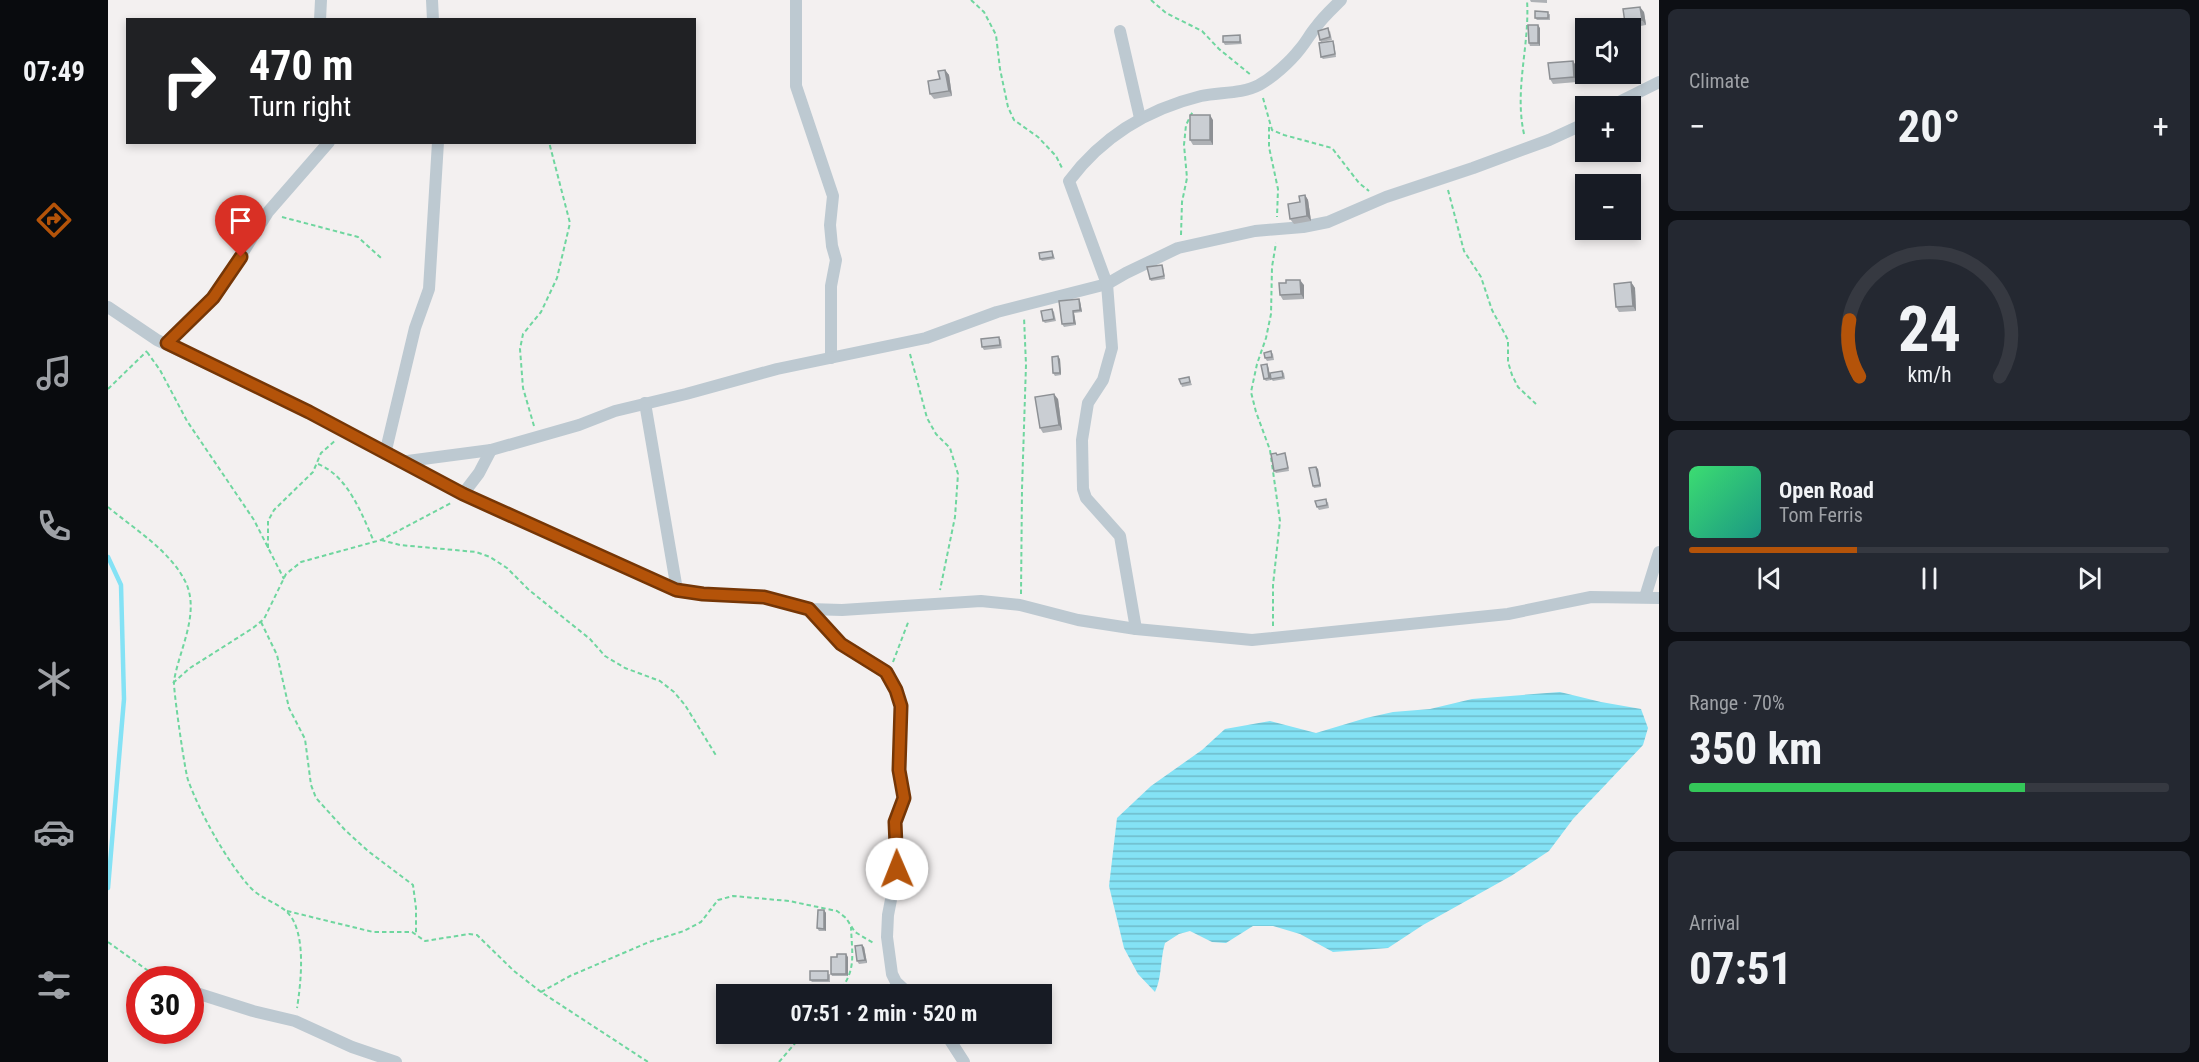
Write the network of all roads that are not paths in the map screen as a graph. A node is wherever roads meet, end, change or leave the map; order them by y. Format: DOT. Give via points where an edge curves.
graph roads {
  1 [pos="321,0"];
  2 [pos="432,0"];
  3 [pos="796,0"];
  4 [pos="1341,0"];
  5 [pos="320,18"];
  6 [pos="433,18"];
  7 [pos="1120,31"];
  8 [pos="1659,82"];
  9 [pos="1631,96"];
  10 [pos="1140,118"];
  11 [pos="1575,128"];
  12 [pos="327,144"];
  13 [pos="438,144"];
  14 [pos="1107,284"];
  15 [pos="108,308"];
  16 [pos="162,341"];
  17 [pos="831,358"];
  18 [pos="645,403"];
  19 [pos="491,450"];
  20 [pos="385,454"];
  21 [pos="400,462"];
  22 [pos="463,494"];
  23 [pos="1659,552"];
  24 [pos="676,590"];
  25 [pos="1645,597"];
  26 [pos="1659,598"];
  27 [pos="809,609"];
  28 [pos="1136,629"];
  29 [pos="900,984"];
  30 [pos="204,995"];
  31 [pos="952,1044"];
  32 [pos="396,1062"];
  33 [pos="964,1062"];
  1 -- 5 [label="street"];
  2 -- 6 [label="street"];
  3 -- 17 [label="street" via="796,86 833,196 830,225 836,260 831,286"];
  4 -- 10 [label="street" via="1298,52 1258,86 1202,96"];
  7 -- 10 [label="street"];
  8 -- 9 [label="street"];
  10 -- 14 [label="street" via="1101,147 1069,181"];
  11 -- 14 [label="street" via="1320,225 1277,228 1178,248"];
  12 -- 16 [label="street" via="268,212 221,288"];
  13 -- 20 [label="street" via="429,289 415,328"];
  14 -- 17 [label="street" via="980,318 947,332"];
  14 -- 28 [label="street" via="1111,357 1103,380 1088,403 1082,440 1082,479 1086,498 1120,536"];
  15 -- 16 [label="street"];
  16 -- 20 [label="street" via="309,412"];
  17 -- 18 [label="street"];
  18 -- 19 [label="street"];
  18 -- 24 [label="street"];
  19 -- 21 [label="street"];
  19 -- 22 [label="street"];
  20 -- 21 [label="street"];
  21 -- 22 [label="street"];
  22 -- 24 [label="street"];
  23 -- 25 [label="street"];
  24 -- 27 [label="street" via="764,597"];
  25 -- 26 [label="street"];
  25 -- 28 [label="street" via="1591,597 1508,614 1252,640"];
  27 -- 28 [label="street" via="864,610 981,601"];
  27 -- 29 [label="street" via="841,644 890,677 901,706 899,770 904,798 895,822 897,869 887,937 894,978"];
  30 -- 32 [label="street" via="294,1021"];
  31 -- 33 [label="street"];
}
